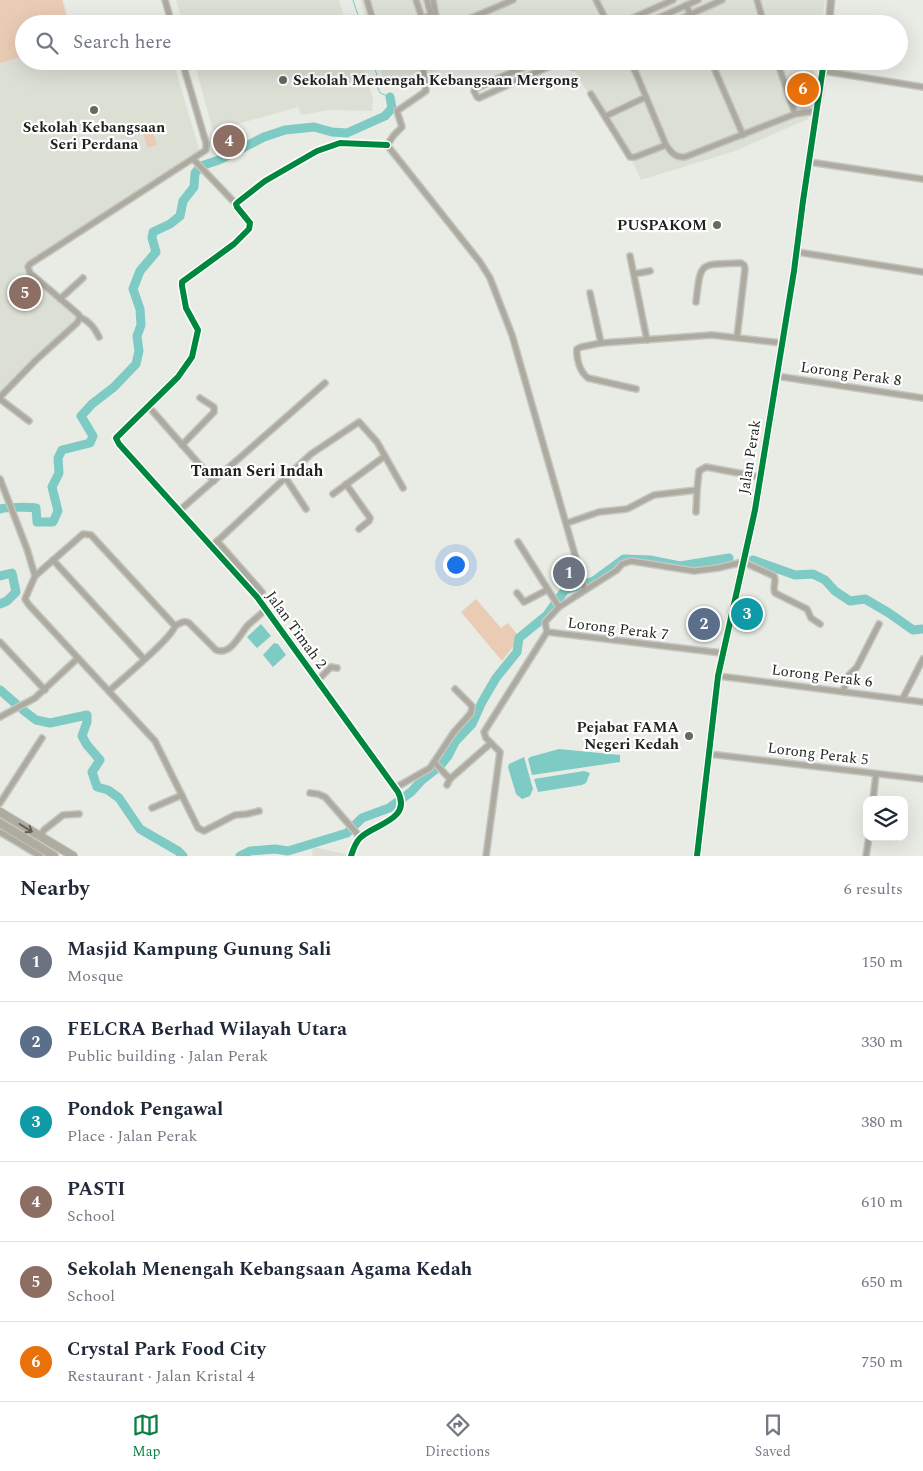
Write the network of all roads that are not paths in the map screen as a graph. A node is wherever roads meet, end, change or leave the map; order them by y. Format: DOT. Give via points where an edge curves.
graph roads {
  1 [pos="165,0"];
  2 [pos="366,0"];
  3 [pos="416,0"];
  4 [pos="427,0"];
  5 [pos="433,0"];
  6 [pos="513,0"];
  7 [pos="673,0"];
  8 [pos="698,0"];
  9 [pos="722,0"];
  10 [pos="757,0"];
  11 [pos="831,0"];
  12 [pos="598,1"];
  13 [pos="686,5"];
  14 [pos="690,14"];
  15 [pos="169,15"];
  16 [pos="371,15"];
  17 [pos="421,15"];
  18 [pos="431,15"];
  19 [pos="436,15"];
  20 [pos="477,15"];
  21 [pos="604,15"];
  22 [pos="639,15"];
  23 [pos="664,15"];
  24 [pos="761,15"];
  25 [pos="830,15"];
  26 [pos="185,70"];
  27 [pos="423,70"];
  28 [pos="517,70"];
  29 [pos="541,70"];
  30 [pos="633,70"];
  31 [pos="715,70"];
  32 [pos="780,70"];
  33 [pos="823,71"];
  34 [pos="923,87"];
  35 [pos="591,94"];
  36 [pos="646,97"];
  37 [pos="817,112"];
  38 [pos="795,114"];
  39 [pos="606,116"];
  40 [pos="743,135"];
  41 [pos="387,145"];
  42 [pos="666,145"];
  43 [pos="195,161"];
  44 [pos="809,162"];
  45 [pos="923,179"];
  46 [pos="236,204"];
  47 [pos="797,252"];
  48 [pos="630,256"];
  49 [pos="650,271"];
  50 [pos="923,272"];
  51 [pos="634,274"];
  52 [pos="83,278"];
  53 [pos="590,293"];
  54 [pos="60,299"];
  55 [pos="696,302"];
  56 [pos="80,318"];
  57 [pos="98,337"];
  58 [pos="737,337"];
  59 [pos="647,340"];
  60 [pos="601,343"];
  61 [pos="782,343"];
  62 [pos="776,376"];
  63 [pos="325,383"];
  64 [pos="636,389"];
  65 [pos="0,398"];
  66 [pos="200,398"];
  67 [pos="923,398"];
  68 [pos="149,407"];
  69 [pos="29,421"];
  70 [pos="182,445"];
  71 [pos="385,456"];
  72 [pos="285,477"];
  73 [pos="760,477"];
  74 [pos="0,479"];
  75 [pos="214,480"];
  76 [pos="346,484"];
  77 [pos="404,488"];
  78 [pos="697,490"];
  79 [pos="333,494"];
  80 [pos="306,509"];
  81 [pos="179,511"];
  82 [pos="696,512"];
  83 [pos="567,523"];
  84 [pos="358,529"];
  85 [pos="217,541"];
  86 [pos="518,542"];
  87 [pos="211,547"];
  88 [pos="53,560"];
  89 [pos="743,562"];
  90 [pos="35,576"];
  91 [pos="584,586"];
  92 [pos="547,590"];
  93 [pos="517,593"];
  94 [pos="257,597"];
  95 [pos="558,606"];
  96 [pos="266,609"];
  97 [pos="820,624"];
  98 [pos="879,624"];
  99 [pos="175,626"];
  100 [pos="547,632"];
  101 [pos="0,642"];
  102 [pos="722,653"];
  103 [pos="78,658"];
  104 [pos="144,659"];
  105 [pos="923,659"];
  106 [pos="337,668"];
  107 [pos="718,676"];
  108 [pos="317,681"];
  109 [pos="455,689"];
  110 [pos="45,690"];
  111 [pos="109,691"];
  112 [pos="843,691"];
  113 [pos="903,698"];
  114 [pos="923,702"];
  115 [pos="0,717"];
  116 [pos="42,738"];
  117 [pos="491,743"];
  118 [pos="709,754"];
  119 [pos="437,765"];
  120 [pos="876,774"];
  121 [pos="450,779"];
  122 [pos="923,780"];
  123 [pos="447,784"];
  124 [pos="395,788"];
  125 [pos="310,794"];
  126 [pos="182,795"];
  127 [pos="873,796"];
  128 [pos="0,803"];
  129 [pos="152,808"];
  130 [pos="259,811"];
  131 [pos="0,812"];
  132 [pos="79,814"];
  133 [pos="0,824"];
  134 [pos="0,832"];
  135 [pos="40,837"];
  136 [pos="360,838"];
  137 [pos="868,841"];
  138 [pos="32,850"];
  139 [pos="40,856"];
  140 [pos="54,856"];
  141 [pos="73,856"];
  142 [pos="351,856"];
  143 [pos="486,856"];
  144 [pos="698,856"];
  145 [pos="866,856"];
  1 -- 15 [label="street"];
  2 -- 16 [label="street"];
  3 -- 17 [label="street"];
  4 -- 18 [label="street"];
  5 -- 19 [label="street"];
  6 -- 20 [label="street"];
  7 -- 22 [label="street"];
  8 -- 13 [label="street"];
  9 -- 14 [label="street"];
  10 -- 24 [label="street"];
  11 -- 25 [label="street"];
  12 -- 21 [label="street"];
  13 -- 14 [label="street"];
  13 -- 23 [label="street"];
  26 -- 43 [label="street" via="207,146"];
  27 -- 41 [label="street" via="426,91 397,111 402,127"];
  28 -- 29 [label="street" via="475,89 476,97"];
  30 -- 36 [label="street"];
  31 -- 40 [label="street"];
  32 -- 38 [label="street"];
  33 -- 34 [label="street"];
  33 -- 37 [label="street, Jalan Perak"];
  35 -- 39 [label="street"];
  36 -- 39 [label="street"];
  36 -- 42 [label="street"];
  37 -- 38 [label="street"];
  37 -- 44 [label="street, Jalan Perak"];
  38 -- 40 [label="street"];
  39 -- 42 [label="street" via="632,158"];
  40 -- 42 [label="street" via="680,158"];
  41 -- 46 [label="street" via="340,142 317,151 270,178"];
  41 -- 83 [label="street" via="490,278 512,335"];
  43 -- 46 [label="street"];
  43 -- 54 [label="street" via="30,264 30,273"];
  44 -- 45 [label="street"];
  44 -- 47 [label="street, Jalan Perak"];
  46 -- 68 [label="street" via="250,223 249,229 182,282 186,308 198,330 192,357"];
  47 -- 50 [label="street"];
  47 -- 61 [label="street, Jalan Perak"];
  48 -- 51 [label="street"];
  49 -- 51 [label="street"];
  51 -- 59 [label="street"];
  52 -- 54 [label="street"];
  53 -- 60 [label="street"];
  54 -- 56 [label="street"];
  55 -- 58 [label="street" via="700,272 704,267 743,264"];
  56 -- 57 [label="street" via="94,327"];
  56 -- 65 [label="street"];
  58 -- 59 [label="street" via="712,335"];
  58 -- 61 [label="street"];
  59 -- 60 [label="street"];
  60 -- 64 [label="street" via="577,349 582,372 592,380"];
  61 -- 62 [label="street, Jalan Perak"];
  62 -- 67 [label="street, Lorong Perak 8"];
  62 -- 73 [label="street, Jalan Perak"];
  63 -- 75 [label="street"];
  65 -- 69 [label="street"];
  66 -- 70 [label="street" via="214,408 214,412"];
  68 -- 70 [label="street"];
  68 -- 81 [label="street, Jalan Timah 2" via="116,438"];
  70 -- 75 [label="street"];
  71 -- 72 [label="street" via="378,442 359,422 311,454"];
  71 -- 76 [label="street"];
  71 -- 77 [label="street"];
  72 -- 80 [label="street"];
  72 -- 85 [label="street"];
  73 -- 78 [label="street" via="706,467 699,471"];
  73 -- 89 [label="street, Jalan Perak"];
  74 -- 90 [label="street"];
  75 -- 81 [label="street"];
  76 -- 79 [label="street"];
  76 -- 84 [label="street" via="370,518"];
  78 -- 82 [label="street"];
  78 -- 83 [label="street" via="654,494 632,507 599,512"];
  81 -- 87 [label="street, Jalan Timah 2"];
  83 -- 91 [label="street"];
  85 -- 87 [label="street"];
  85 -- 94 [label="street" via="262,592"];
  86 -- 92 [label="street"];
  87 -- 94 [label="street, Jalan Timah 2"];
  88 -- 90 [label="street"];
  88 -- 99 [label="street" via="83,534 91,535"];
  88 -- 104 [label="street"];
  89 -- 91 [label="street" via="694,571 631,561"];
  89 -- 97 [label="street" via="774,576 775,593 807,609 811,618"];
  89 -- 102 [label="street, Jalan Perak"];
  90 -- 103 [label="street" via="26,595 27,602"];
  91 -- 95 [label="street"];
  92 -- 93 [label="street" via="524,602"];
  92 -- 95 [label="street"];
  94 -- 96 [label="street, Jalan Timah 2"];
  95 -- 100 [label="street, Lorong Perak 7" via="548,617"];
  96 -- 99 [label="street" via="247,626 234,644 221,652 189,623"];
  96 -- 108 [label="street, Jalan Timah 2"];
  98 -- 112 [label="street"];
  99 -- 104 [label="street" via="174,631"];
  100 -- 102 [label="street, Lorong Perak 7"];
  100 -- 117 [label="street" via="484,729 484,736"];
  101 -- 110 [label="street"];
  102 -- 107 [label="street, Jalan Perak"];
  103 -- 110 [label="street"];
  103 -- 111 [label="street"];
  104 -- 111 [label="street"];
  105 -- 113 [label="street"];
  106 -- 108 [label="street" via="331,667"];
  107 -- 112 [label="street, Lorong Perak 6"];
  107 -- 118 [label="street, Jalan Perak"];
  108 -- 124 [label="street, Jalan Timah 2"];
  109 -- 119 [label="street" via="472,709"];
  110 -- 115 [label="street"];
  111 -- 126 [label="street" via="155,741"];
  112 -- 113 [label="street, Lorong Perak 6"];
  113 -- 114 [label="street, Lorong Perak 6"];
  116 -- 128 [label="street"];
  117 -- 121 [label="street"];
  117 -- 143 [label="street" via="500,752"];
  118 -- 120 [label="street, Lorong Perak 5"];
  118 -- 144 [label="street, Jalan Perak"];
  119 -- 121 [label="street"];
  119 -- 124 [label="street"];
  120 -- 122 [label="street, Lorong Perak 5"];
  120 -- 127 [label="street"];
  121 -- 123 [label="street"];
  124 -- 136 [label="street, Jalan Timah 2" via="402,803 399,812"];
  125 -- 136 [label="street" via="325,797"];
  126 -- 129 [label="street"];
  126 -- 130 [label="street" via="198,828 204,831 235,815"];
  131 -- 135 [label="main road, one-way"];
  132 -- 135 [label="street" via="63,814"];
  133 -- 138 [label="main road"];
  134 -- 138 [label="street"];
  135 -- 141 [label="main road"];
  136 -- 142 [label="street"];
  137 -- 145 [label="street"];
  138 -- 139 [label="street"];
  138 -- 140 [label="main road"];
}
